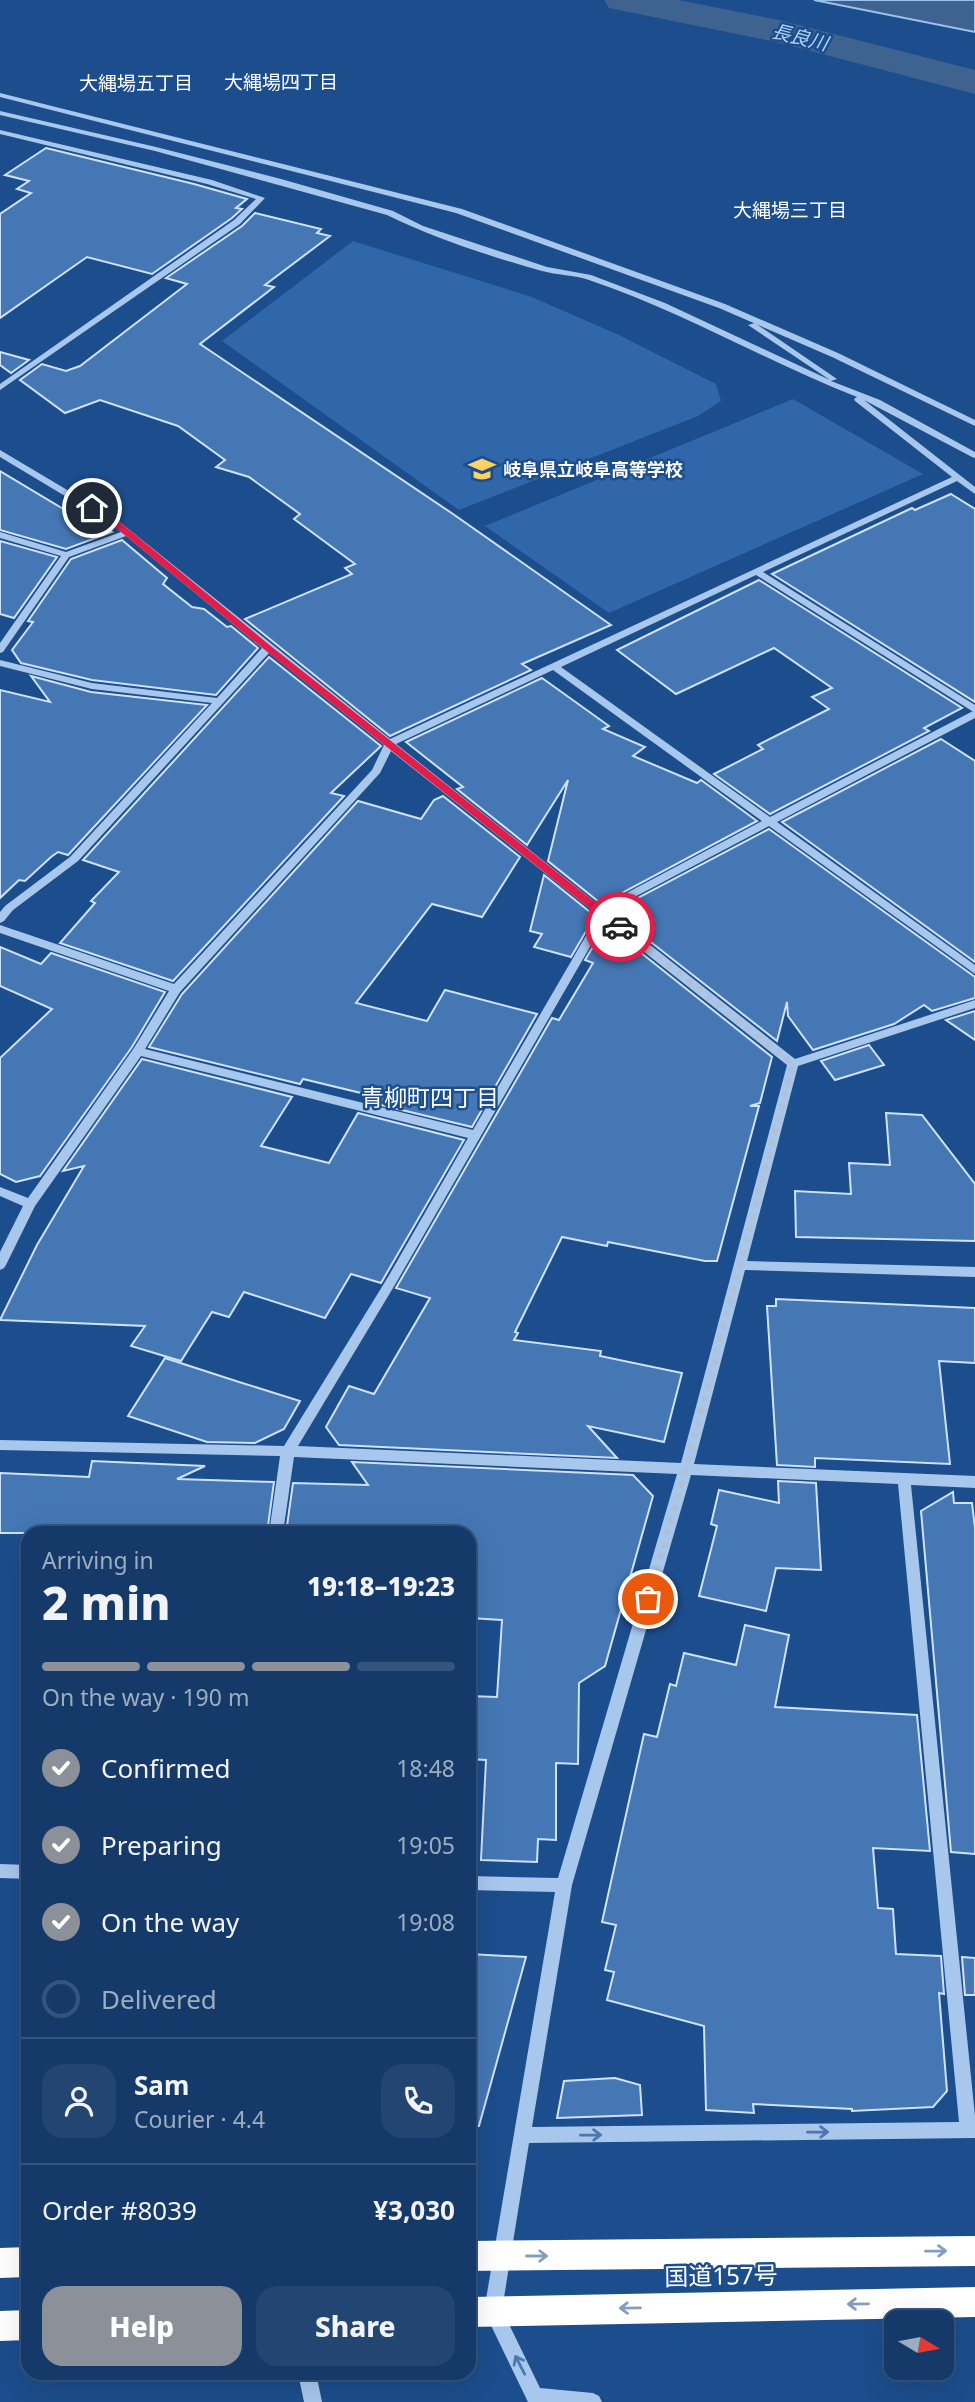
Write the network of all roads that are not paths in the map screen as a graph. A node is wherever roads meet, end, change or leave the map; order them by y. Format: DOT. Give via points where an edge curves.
graph roads {
  1 [pos="0,94"];
  2 [pos="0,113"];
  3 [pos="0,132"];
  4 [pos="15,134"];
  5 [pos="0,144"];
  6 [pos="722,306"];
  7 [pos="0,388"];
  8 [pos="844,388"];
  9 [pos="975,423"];
  10 [pos="0,453"];
  11 [pos="975,455"];
  12 [pos="956,478"];
  13 [pos="975,491"];
  14 [pos="126,533"];
  15 [pos="0,535"];
  16 [pos="66,555"];
  17 [pos="756,571"];
  18 [pos="268,649"];
  19 [pos="0,650"];
  20 [pos="0,663"];
  21 [pos="554,666"];
  22 [pos="221,701"];
  23 [pos="975,711"];
  24 [pos="390,743"];
  25 [pos="771,823"];
  26 [pos="4,907"];
  27 [pos="604,914"];
  28 [pos="0,919"];
  29 [pos="0,929"];
  30 [pos="975,970"];
  31 [pos="176,989"];
  32 [pos="975,1004"];
  33 [pos="138,1051"];
  34 [pos="793,1064"];
  35 [pos="474,1135"];
  36 [pos="0,1191"];
  37 [pos="30,1205"];
  38 [pos="0,1265"];
  39 [pos="739,1265"];
  40 [pos="975,1272"];
  41 [pos="0,1445"];
  42 [pos="288,1451"];
  43 [pos="686,1468"];
  44 [pos="904,1479"];
  45 [pos="975,1482"];
  46 [pos="277,1526"];
  47 [pos="0,1871"];
  48 [pos="21,1872"];
  49 [pos="476,1883"];
  50 [pos="564,1885"];
  51 [pos="972,2130"];
  52 [pos="523,2135"];
  53 [pos="975,2251"];
  54 [pos="476,2256"];
  55 [pos="502,2256"];
  56 [pos="0,2263"];
  57 [pos="21,2263"];
  58 [pos="975,2302"];
  59 [pos="481,2311"];
  60 [pos="21,2325"];
  61 [pos="0,2326"];
  62 [pos="308,2380"];
  63 [pos="313,2402"];
  64 [pos="593,2402"];
  1 -- 6 [label="street" via="459,211"];
  2 -- 8 [label="street" via="278,181 390,213 420,228 545,269 588,277 662,305"];
  3 -- 4 [label="street"];
  4 -- 5 [label="street"];
  4 -- 7 [label="street" via="261,198 237,222"];
  6 -- 8 [label="street"];
  6 -- 9 [label="street"];
  8 -- 11 [label="street"];
  8 -- 12 [label="street"];
  10 -- 14 [label="street"];
  12 -- 13 [label="street"];
  12 -- 17 [label="street"];
  14 -- 16 [label="street"];
  14 -- 18 [label="street"];
  15 -- 16 [label="street"];
  16 -- 19 [label="street"];
  17 -- 21 [label="street"];
  17 -- 23 [label="street"];
  18 -- 22 [label="street"];
  18 -- 24 [label="street"];
  20 -- 22 [label="street" via="92,686"];
  21 -- 24 [label="street"];
  21 -- 25 [label="street"];
  22 -- 26 [label="street" via="74,859"];
  23 -- 25 [label="street"];
  24 -- 27 [label="street"];
  24 -- 31 [label="street" via="376,771"];
  25 -- 27 [label="street" via="623,899"];
  25 -- 30 [label="street"];
  26 -- 28 [label="street"];
  27 -- 34 [label="street"];
  27 -- 35 [label="street"];
  29 -- 31 [label="street"];
  31 -- 33 [label="street"];
  32 -- 34 [label="street"];
  33 -- 35 [label="street"];
  33 -- 37 [label="street"];
  34 -- 39 [label="street"];
  35 -- 42 [label="street" via="393,1280"];
  36 -- 37 [label="street"];
  37 -- 38 [label="street"];
  39 -- 40 [label="street"];
  39 -- 43 [label="street"];
  41 -- 42 [label="street"];
  42 -- 43 [label="street"];
  42 -- 46 [label="street"];
  43 -- 44 [label="street"];
  43 -- 50 [label="street"];
  44 -- 45 [label="street"];
  44 -- 51 [label="street"];
  47 -- 48 [label="street"];
  49 -- 50 [label="street"];
  50 -- 52 [label="street"];
  52 -- 51 [label="street, one-way"];
  52 -- 55 [label="street"];
  55 -- 53 [label="highway, 国道157号, one-way"];
  54 -- 55 [label="highway, 国道157号"];
  55 -- 59 [label="street"];
  56 -- 57 [label="highway"];
  58 -- 59 [label="highway, 国道157号, one-way"];
  64 -- 59 [label="street, one-way" via="535,2396"];
  60 -- 61 [label="highway"];
  62 -- 63 [label="street"];
}
